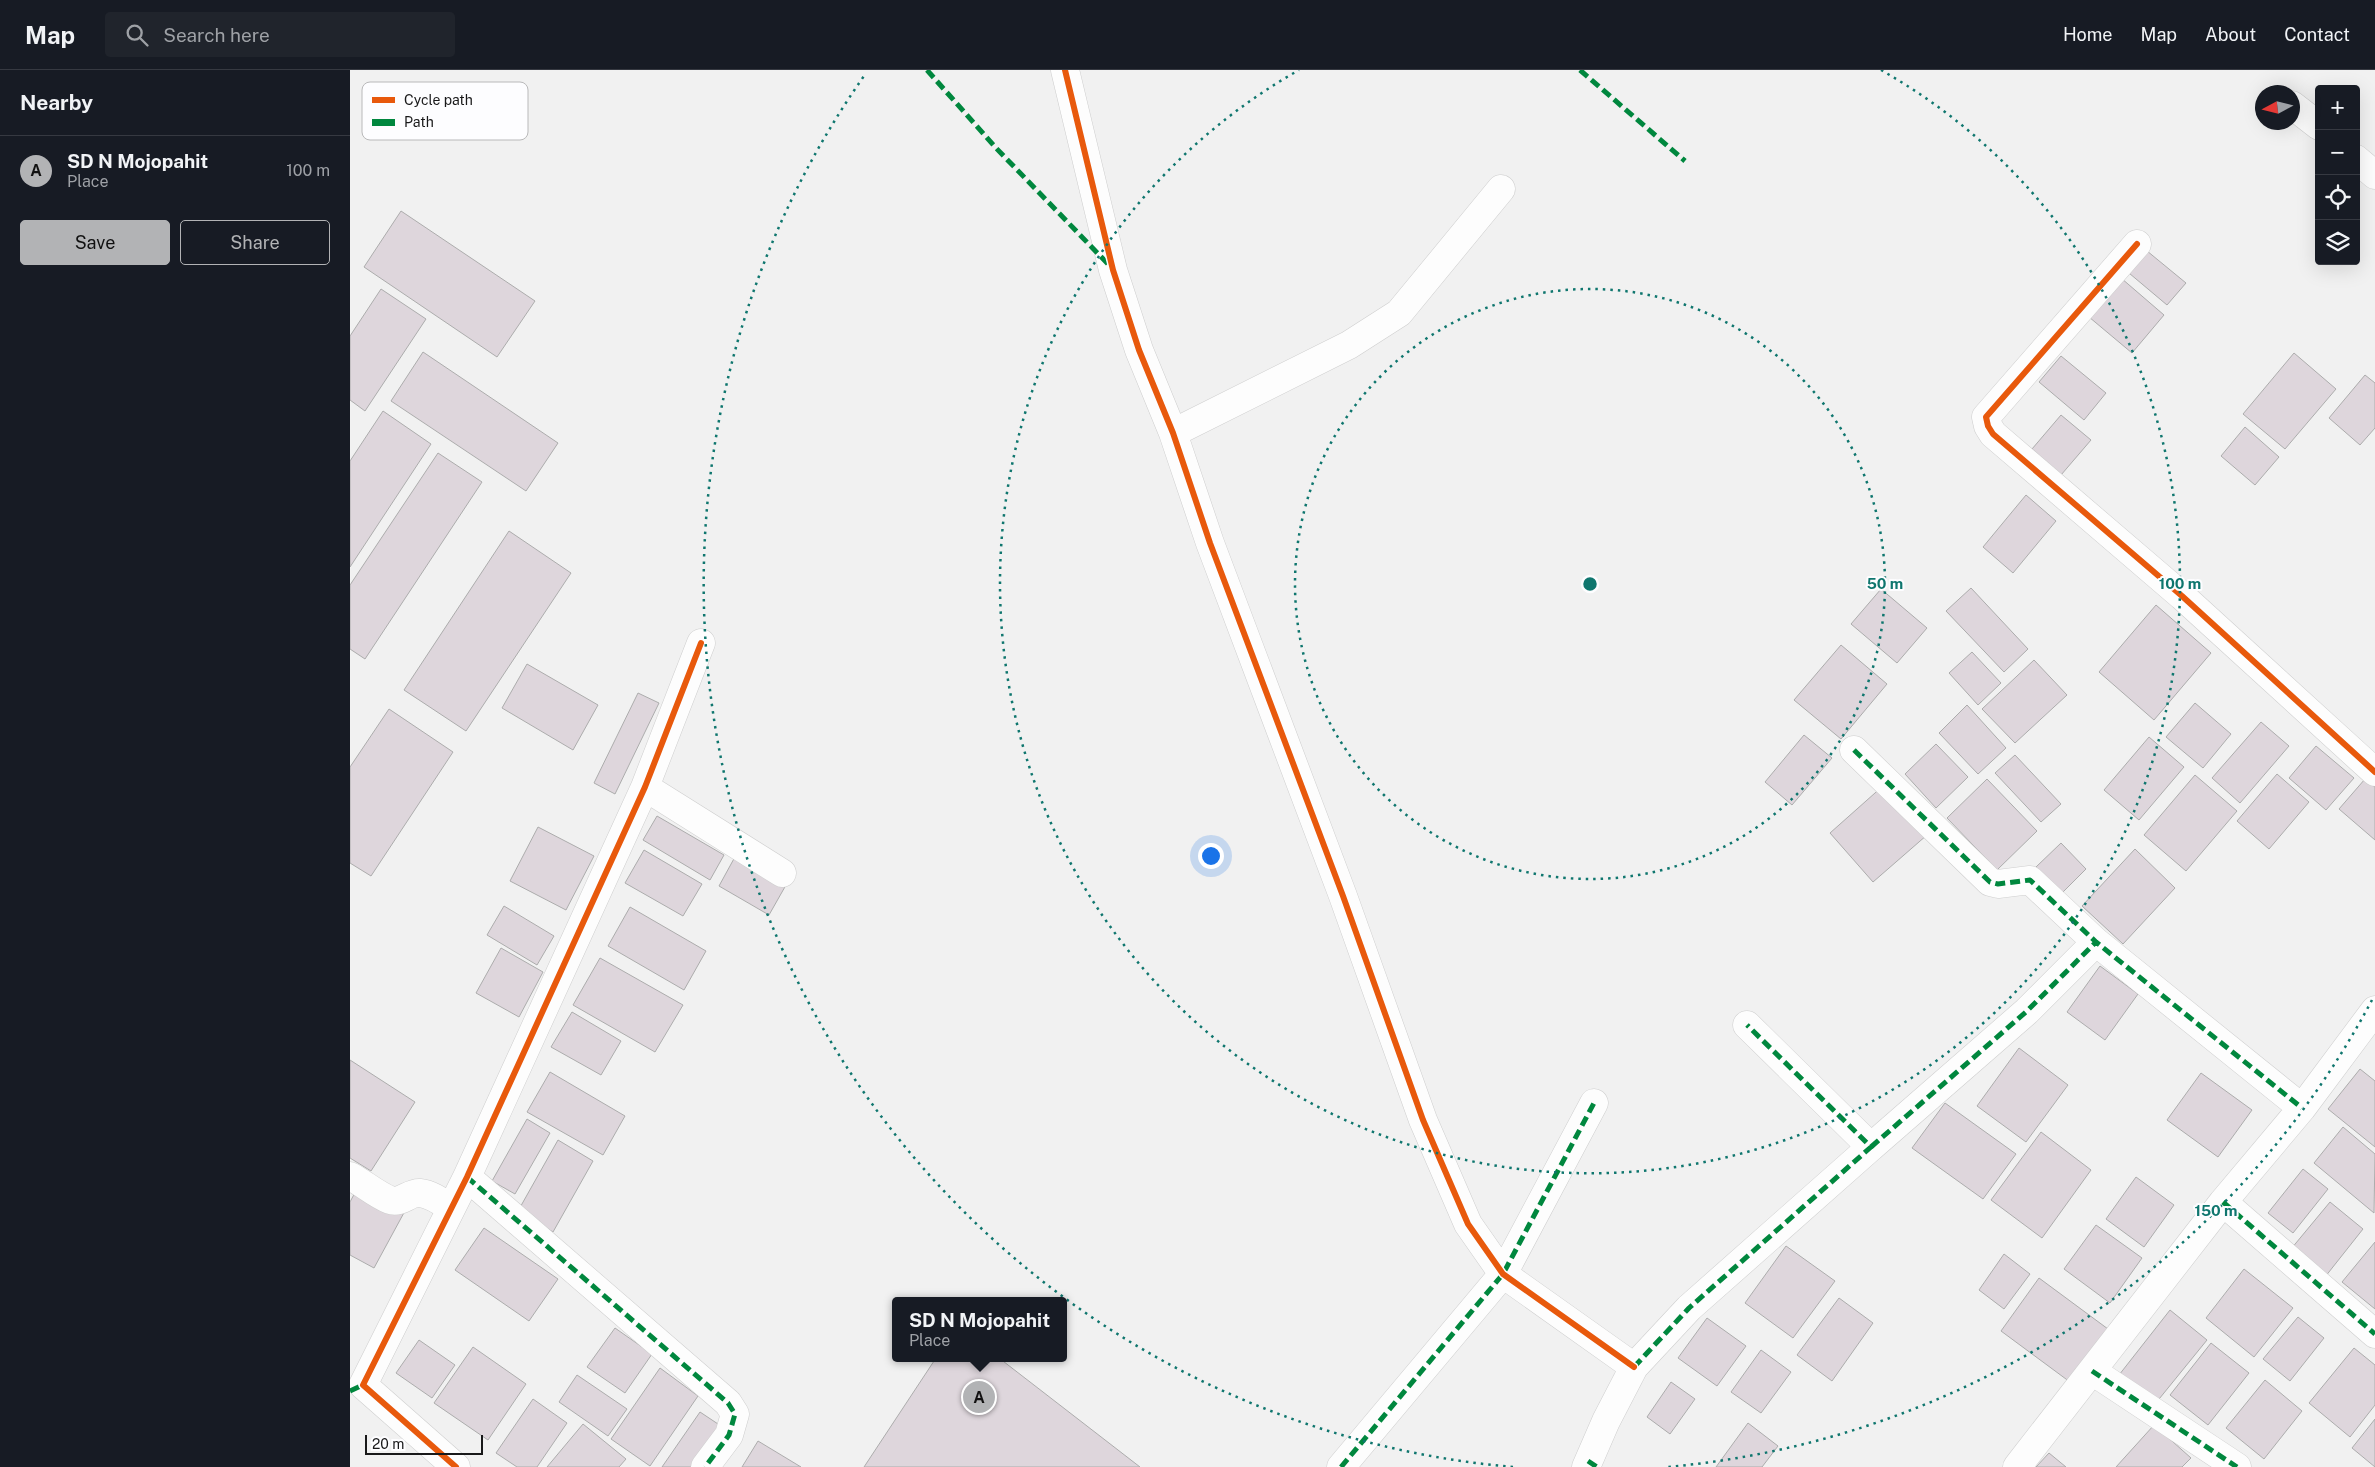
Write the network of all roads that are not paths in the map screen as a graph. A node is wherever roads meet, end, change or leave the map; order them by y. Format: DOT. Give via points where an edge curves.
graph roads {
  1 [pos="1065,70"];
  2 [pos="2300,112"];
  3 [pos="2315,123"];
  4 [pos="2360,162"];
  5 [pos="2375,175"];
  6 [pos="1501,189"];
  7 [pos="2137,244"];
  8 [pos="1173,433"];
  9 [pos="701,643"];
  10 [pos="1854,750"];
  11 [pos="2372,761"];
  12 [pos="645,787"];
  13 [pos="782,873"];
  14 [pos="2096,942"];
  15 [pos="2375,1010"];
  16 [pos="1747,1025"];
  17 [pos="1594,1103"];
  18 [pos="2302,1108"];
  19 [pos="1871,1147"];
  20 [pos="350,1176"];
  21 [pos="467,1177"];
  22 [pos="2223,1202"];
  23 [pos="452,1208"];
  24 [pos="1503,1274"];
  25 [pos="2375,1334"];
  26 [pos="1634,1367"];
  27 [pos="2092,1371"];
  28 [pos="356,1388"];
  29 [pos="1590,1465"];
  30 [pos="456,1467"];
  31 [pos="705,1467"];
  32 [pos="1341,1467"];
  33 [pos="2017,1467"];
  34 [pos="2237,1467"];
  1 -- 8 [label="street" via="1113,270 1139,350"];
  2 -- 3 [label="street"];
  4 -- 5 [label="street"];
  6 -- 8 [label="street" via="1399,313 1349,346"];
  7 -- 11 [label="street" via="1986,417 1988,426 1993,434"];
  8 -- 24 [label="street" via="1210,543 1343,896 1423,1120 1468,1224"];
  9 -- 12 [label="street"];
  10 -- 14 [label="street" via="1990,882 2030,880"];
  12 -- 13 [label="street"];
  12 -- 21 [label="street"];
  14 -- 18 [label="street"];
  14 -- 19 [label="street" via="2027,1012"];
  15 -- 18 [label="street"];
  16 -- 19 [label="street"];
  17 -- 24 [label="street"];
  18 -- 22 [label="street"];
  19 -- 26 [label="street" via="1689,1308"];
  20 -- 23 [label="street" via="391,1200 419,1193"];
  21 -- 23 [label="street"];
  21 -- 31 [label="street" via="728,1403 735,1414 729,1436"];
  22 -- 25 [label="street"];
  22 -- 27 [label="street"];
  23 -- 28 [label="street"];
  24 -- 26 [label="street"];
  24 -- 32 [label="street"];
  26 -- 29 [label="street"];
  27 -- 33 [label="street"];
  27 -- 34 [label="street"];
  28 -- 30 [label="street"];
}
